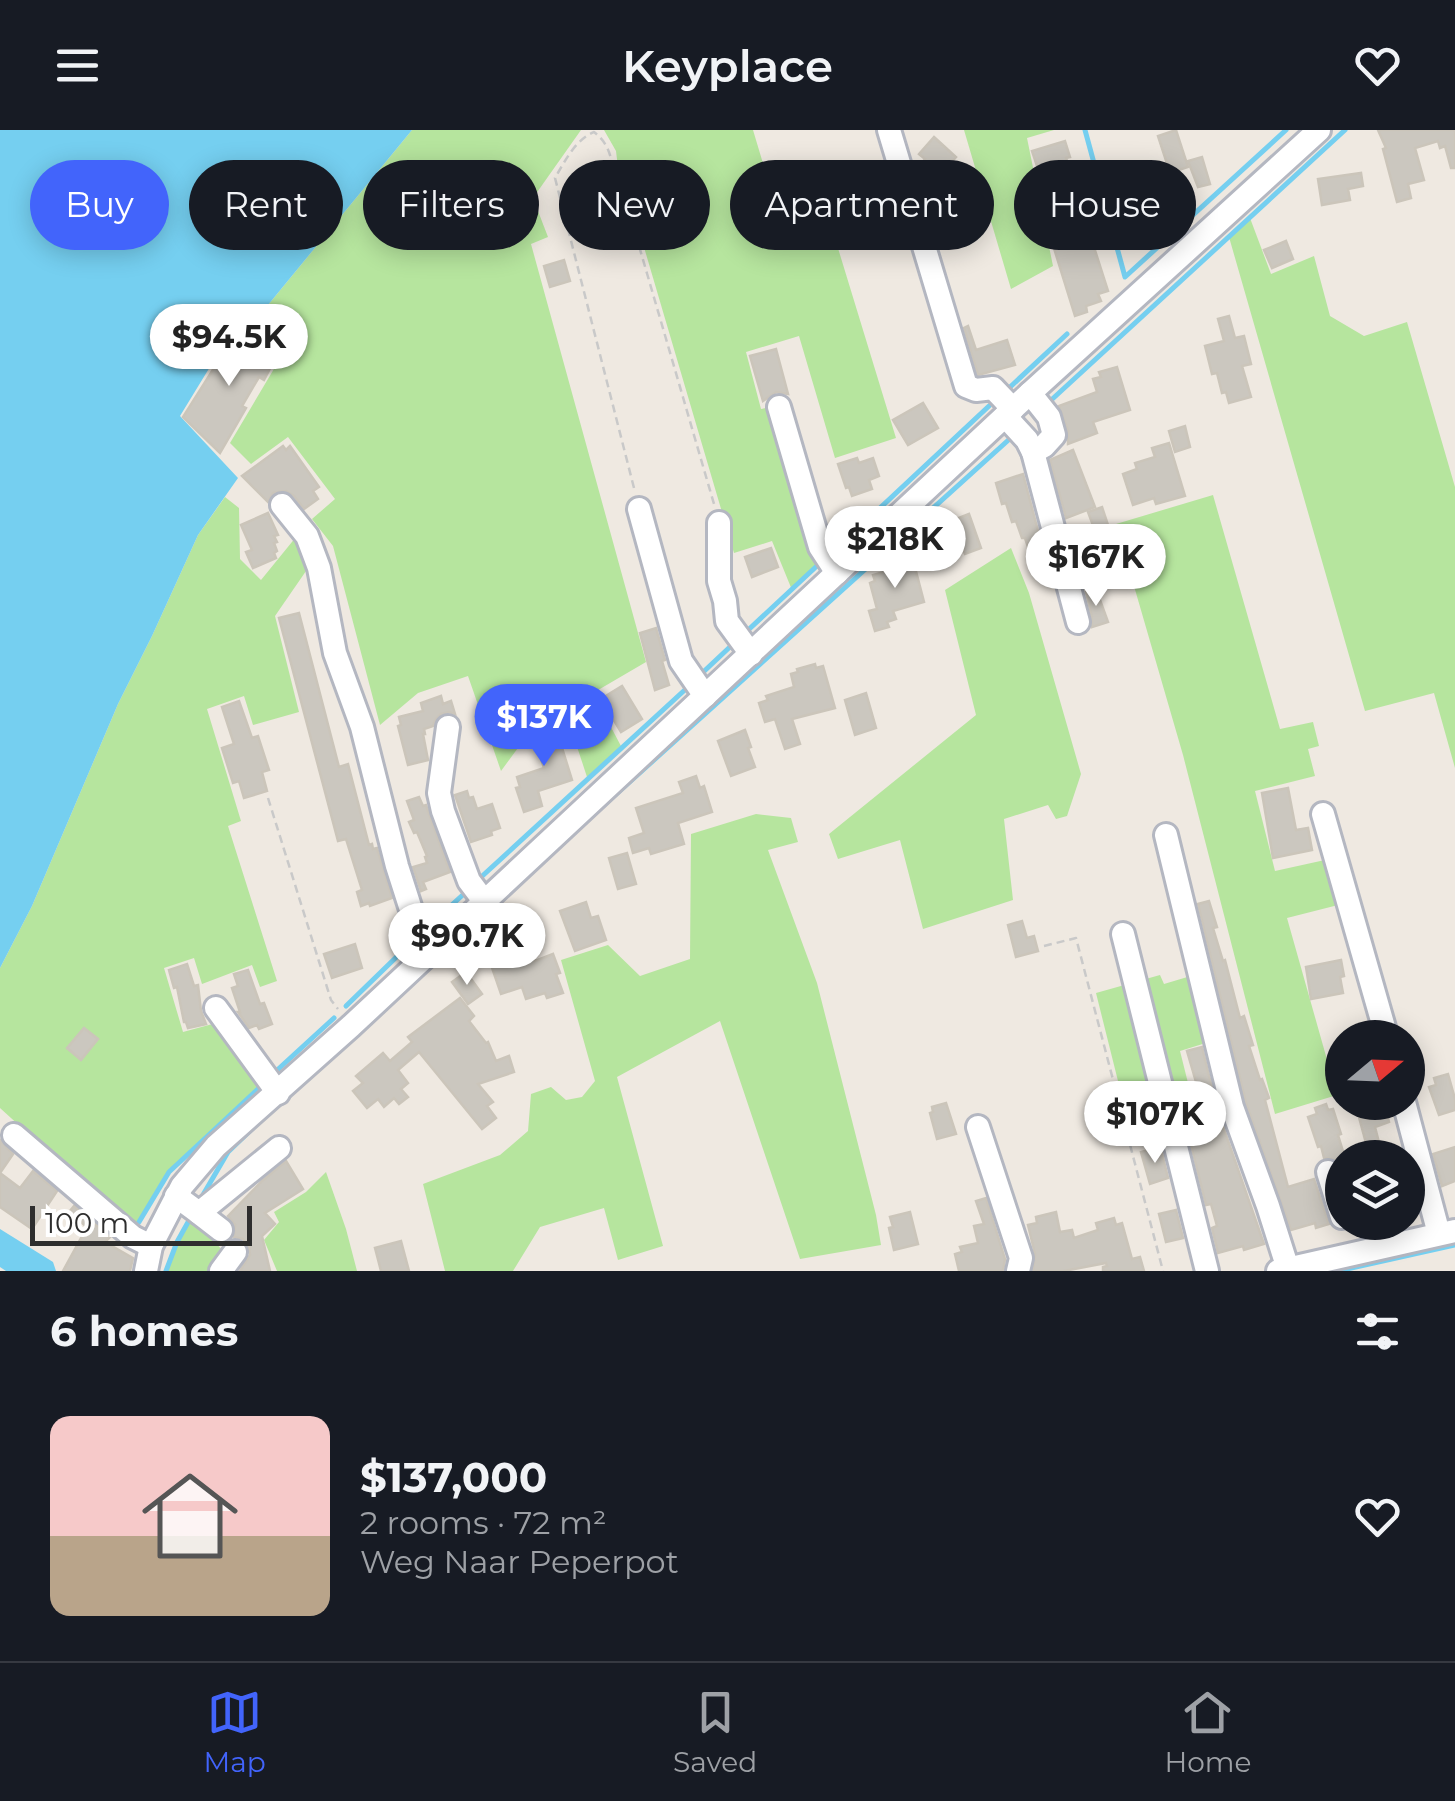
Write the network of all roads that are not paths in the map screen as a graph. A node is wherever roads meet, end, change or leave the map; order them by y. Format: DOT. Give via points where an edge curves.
graph roads {
  1 [pos="889,130"];
  2 [pos="1319,130"];
  3 [pos="1016,406"];
  4 [pos="780,407"];
  5 [pos="1033,452"];
  6 [pos="282,505"];
  7 [pos="639,509"];
  8 [pos="719,523"];
  9 [pos="837,573"];
  10 [pos="1078,622"];
  11 [pos="751,654"];
  12 [pos="706,696"];
  13 [pos="448,727"];
  14 [pos="1323,814"];
  15 [pos="1166,835"];
  16 [pos="484,901"];
  17 [pos="1122,934"];
  18 [pos="436,946"];
  19 [pos="216,1008"];
  20 [pos="1382,1020"];
  21 [pos="278,1093"];
  22 [pos="1410,1120"];
  23 [pos="978,1127"];
  24 [pos="14,1135"];
  25 [pos="279,1148"];
  26 [pos="176,1196"];
  27 [pos="199,1213"];
  28 [pos="221,1230"];
  29 [pos="1447,1233"];
  30 [pos="1349,1240"];
  31 [pos="150,1246"];
  32 [pos="1354,1254"];
  33 [pos="1283,1270"];
  34 [pos="146,1271"];
  35 [pos="1018,1271"];
  36 [pos="1207,1271"];
  1 -- 3 [label="street" via="966,386 993,388"];
  2 -- 3 [label="street"];
  3 -- 5 [label="street"];
  3 -- 5 [label="street" via="1049,417 1054,435"];
  3 -- 9 [label="street"];
  4 -- 9 [label="street" via="820,547"];
  5 -- 10 [label="street"];
  6 -- 18 [label="street" via="308,536 397,866 414,918"];
  7 -- 12 [label="street" via="681,661"];
  8 -- 11 [label="street" via="727,621"];
  9 -- 11 [label="street"];
  11 -- 12 [label="street"];
  12 -- 16 [label="street"];
  13 -- 16 [label="street" via="439,793 469,881"];
  14 -- 20 [label="street"];
  15 -- 33 [label="street" via="1232,1107"];
  16 -- 18 [label="street"];
  17 -- 36 [label="street"];
  18 -- 21 [label="street"];
  19 -- 21 [label="street"];
  21 -- 26 [label="street" via="216,1146"];
  22 -- 29 [label="street"];
  23 -- 35 [label="street" via="1020,1258"];
  24 -- 31 [label="street"];
  25 -- 27 [label="street"];
  26 -- 27 [label="street"];
  26 -- 31 [label="street"];
  27 -- 28 [label="street"];
  29 -- 32 [label="street"];
  30 -- 32 [label="street"];
  31 -- 34 [label="street"];
  32 -- 33 [label="street"];
}
